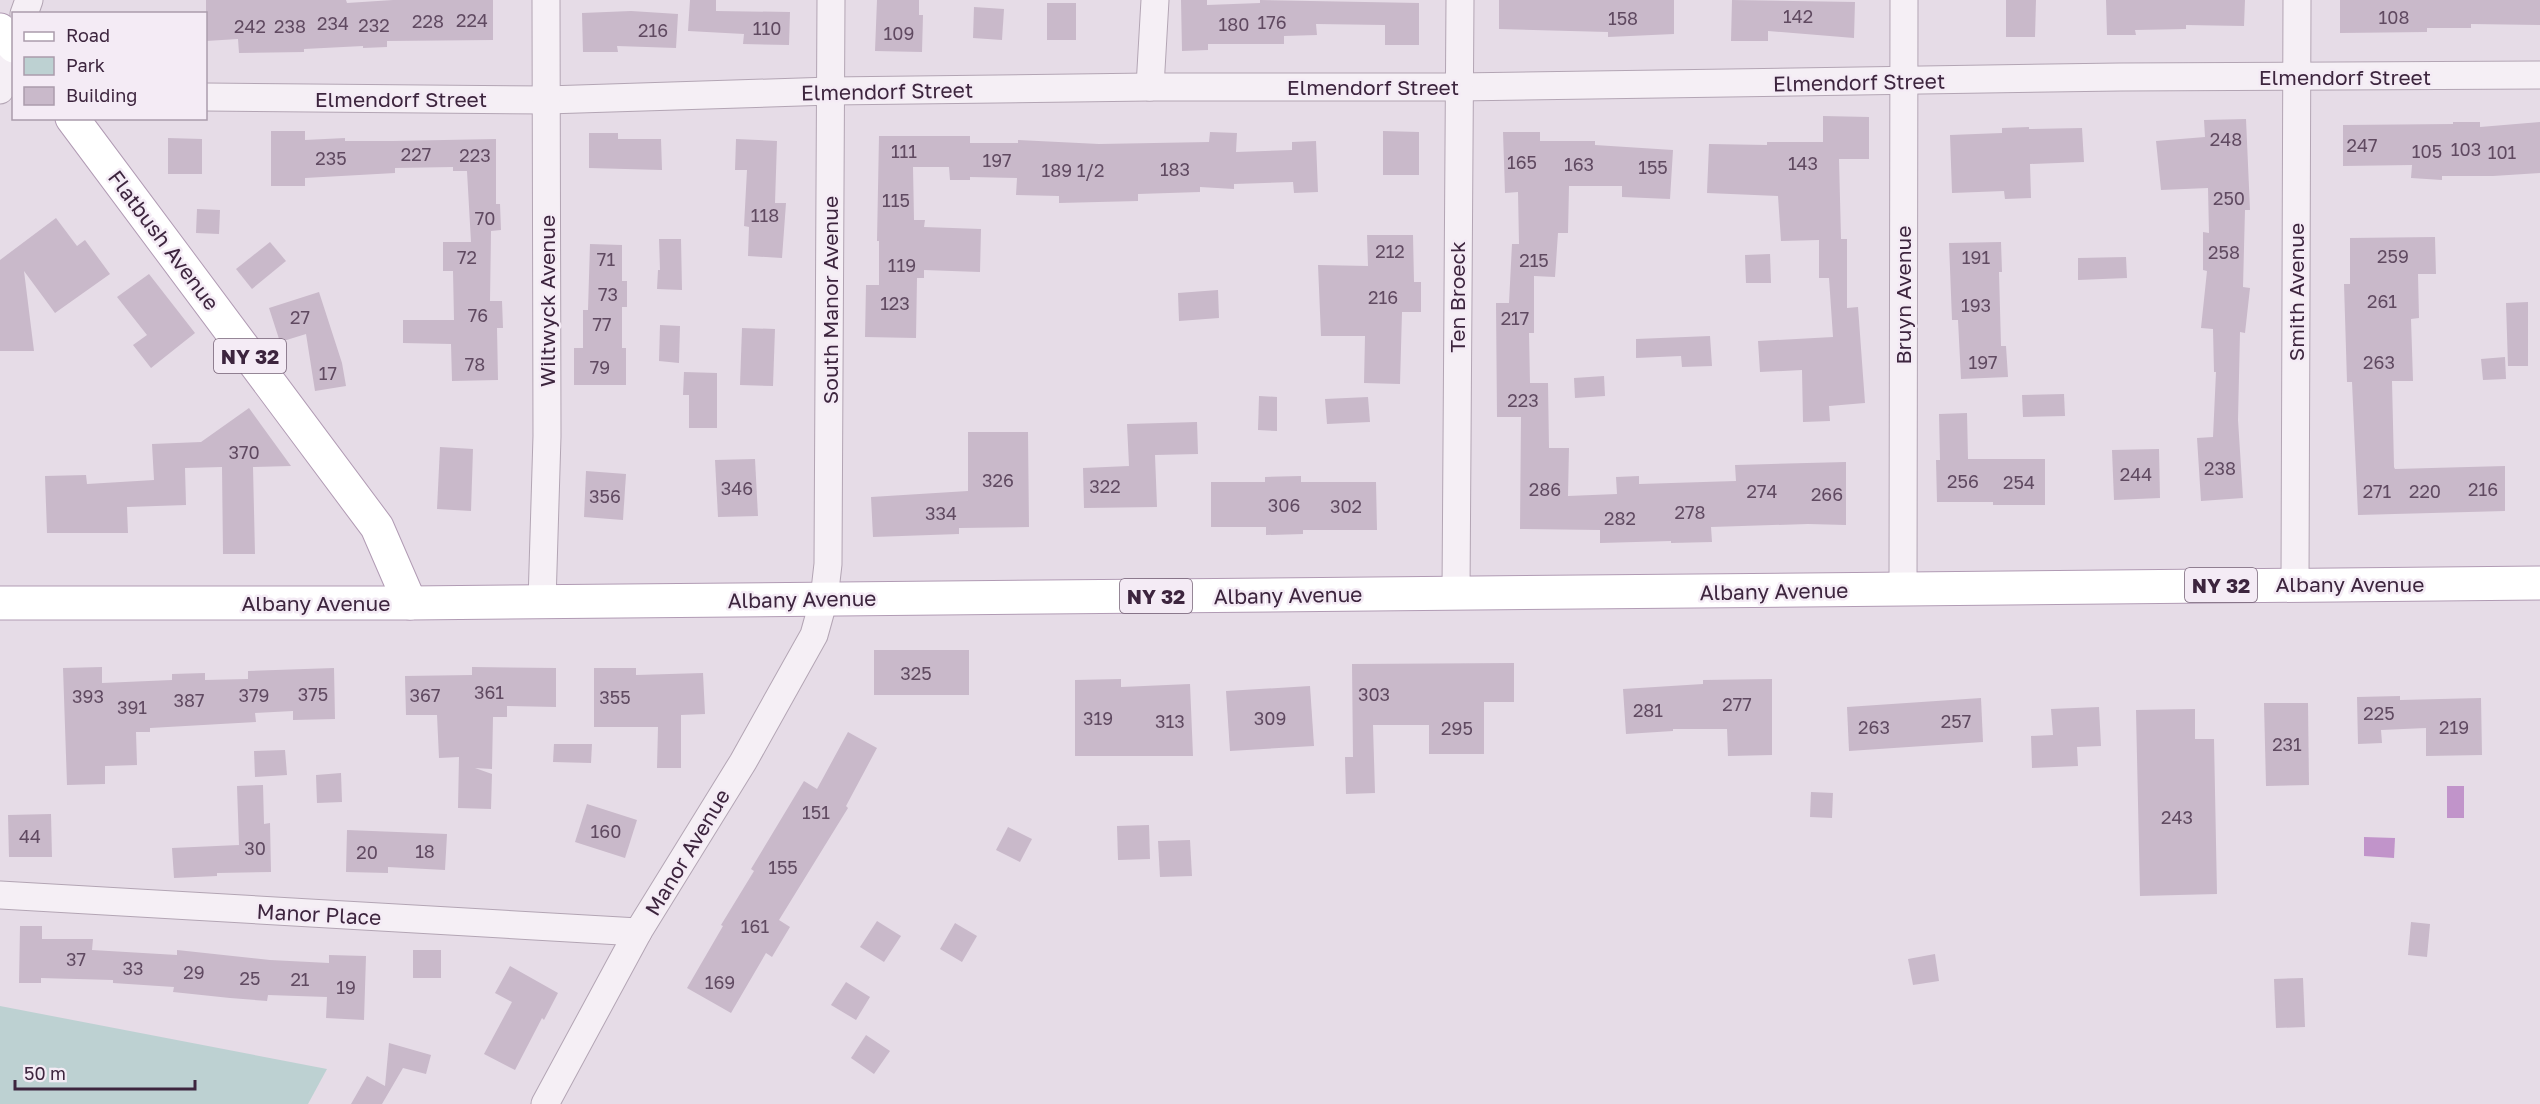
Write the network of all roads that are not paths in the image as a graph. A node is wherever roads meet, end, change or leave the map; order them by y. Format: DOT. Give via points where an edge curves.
graph roads {
  1 [pos="546,0"];
  2 [pos="831,0"];
  3 [pos="1155,0"];
  4 [pos="1460,0"];
  5 [pos="1904,0"];
  6 [pos="2297,0"];
  7 [pos="0,30"];
  8 [pos="12,45"];
  9 [pos="12,53"];
  10 [pos="2540,75"];
  11 [pos="2297,78"];
  12 [pos="1904,82"];
  13 [pos="1150,87"];
  14 [pos="1458,87"];
  15 [pos="0,90"];
  16 [pos="831,91"];
  17 [pos="207,97"];
  18 [pos="547,100"];
  19 [pos="73,120"];
  20 [pos="2540,583"];
  21 [pos="2295,584"];
  22 [pos="1903,589"];
  23 [pos="1456,593"];
  24 [pos="824,599"];
  25 [pos="542,602"];
  26 [pos="0,603"];
  27 [pos="410,603"];
  28 [pos="0,895"];
  29 [pos="638,932"];
  30 [pos="545,1104"];
  1 -- 18 [label="street, Wiltwyck Avenue"];
  2 -- 16 [label="street, South Manor Avenue"];
  3 -- 13 [label="street"];
  4 -- 14 [label="street, Ten Broeck"];
  5 -- 12 [label="street, Bruyn Avenue"];
  6 -- 11 [label="street, Smith Avenue"];
  7 -- 8 [label="main road"];
  9 -- 15 [label="street"];
  10 -- 11 [label="street, Elmendorf Street"];
  11 -- 12 [label="street, Elmendorf Street"];
  11 -- 21 [label="street, Smith Avenue"];
  12 -- 14 [label="street, Elmendorf Street"];
  12 -- 22 [label="street, Bruyn Avenue"];
  13 -- 14 [label="street, Elmendorf Street"];
  13 -- 16 [label="street, Elmendorf Street"];
  14 -- 23 [label="street, Ten Broeck"];
  16 -- 18 [label="street, Elmendorf Street"];
  16 -- 24 [label="street, South Manor Avenue" via="828,564"];
  17 -- 18 [label="street, Elmendorf Street"];
  18 -- 25 [label="street, Wiltwyck Avenue" via="547,436"];
  19 -- 27 [label="main road, Flatbush Avenue / NY 32" via="377,527"];
  20 -- 21 [label="main road, Albany Avenue / NY 32"];
  21 -- 22 [label="main road, Albany Avenue / NY 32"];
  22 -- 23 [label="main road, Albany Avenue / NY 32"];
  23 -- 24 [label="main road, Albany Avenue / NY 32"];
  24 -- 25 [label="main road, Albany Avenue / NY 32"];
  24 -- 29 [label="street, Manor Avenue" via="814,635"];
  25 -- 27 [label="main road, Albany Avenue / NY 32"];
  26 -- 27 [label="main road, Albany Avenue"];
  28 -- 29 [label="street, Manor Place"];
  29 -- 30 [label="street, Manor Avenue"];
}
